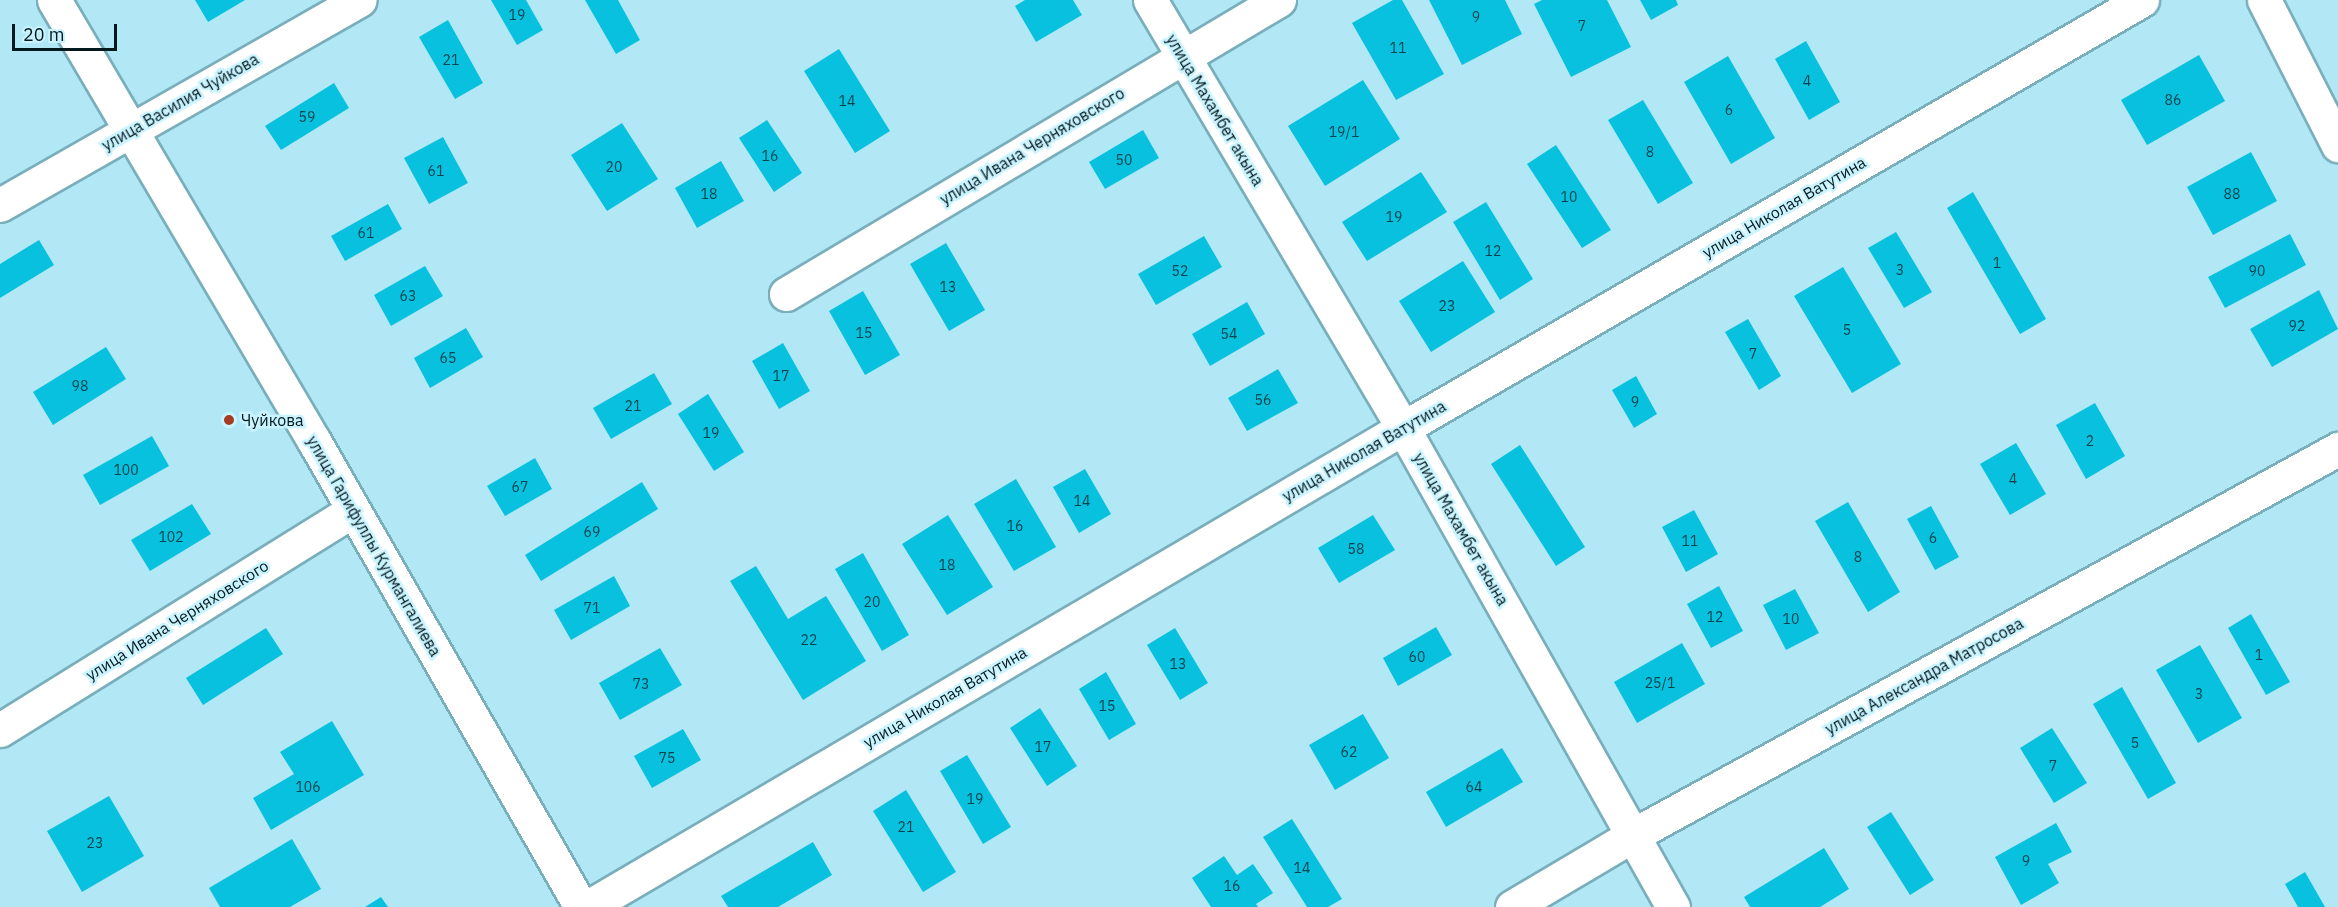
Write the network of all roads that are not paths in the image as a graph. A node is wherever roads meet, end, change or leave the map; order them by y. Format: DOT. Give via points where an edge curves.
graph roads {
  1 [pos="54,0"];
  2 [pos="360,0"];
  3 [pos="1150,0"];
  4 [pos="1279,0"];
  5 [pos="2142,0"];
  6 [pos="2264,0"];
  7 [pos="1183,55"];
  8 [pos="128,131"];
  9 [pos="2338,145"];
  10 [pos="0,205"];
  11 [pos="786,294"];
  12 [pos="1403,428"];
  13 [pos="2338,448"];
  14 [pos="353,510"];
  15 [pos="0,730"];
  16 [pos="1635,834"];
  17 [pos="581,907"];
  18 [pos="588,907"];
  19 [pos="1512,907"];
  20 [pos="1673,907"];
  1 -- 8 [label="street, улица Гарифуллы Курмангалиева"];
  2 -- 8 [label="street, улица Василия Чуйкова"];
  3 -- 7 [label="street, улица Махамбет акына"];
  4 -- 7 [label="street, улица Ивана Черняховского"];
  5 -- 12 [label="street, улица Николая Ватутина"];
  6 -- 9 [label="street"];
  7 -- 11 [label="street, улица Ивана Черняховского"];
  7 -- 12 [label="street, улица Махамбет акына"];
  8 -- 10 [label="street, улица Василия Чуйкова"];
  8 -- 14 [label="street, улица Гарифуллы Курмангалиева"];
  12 -- 16 [label="street, улица Махамбет акына"];
  12 -- 18 [label="street, улица Николая Ватутина"];
  13 -- 16 [label="street, улица Александра Матросова"];
  14 -- 15 [label="street, улица Ивана Черняховского"];
  14 -- 17 [label="street, улица Гарифуллы Курмангалиева"];
  16 -- 19 [label="street, улица Александра Матросова"];
  16 -- 20 [label="street, улица Махамбет акына"];
}
